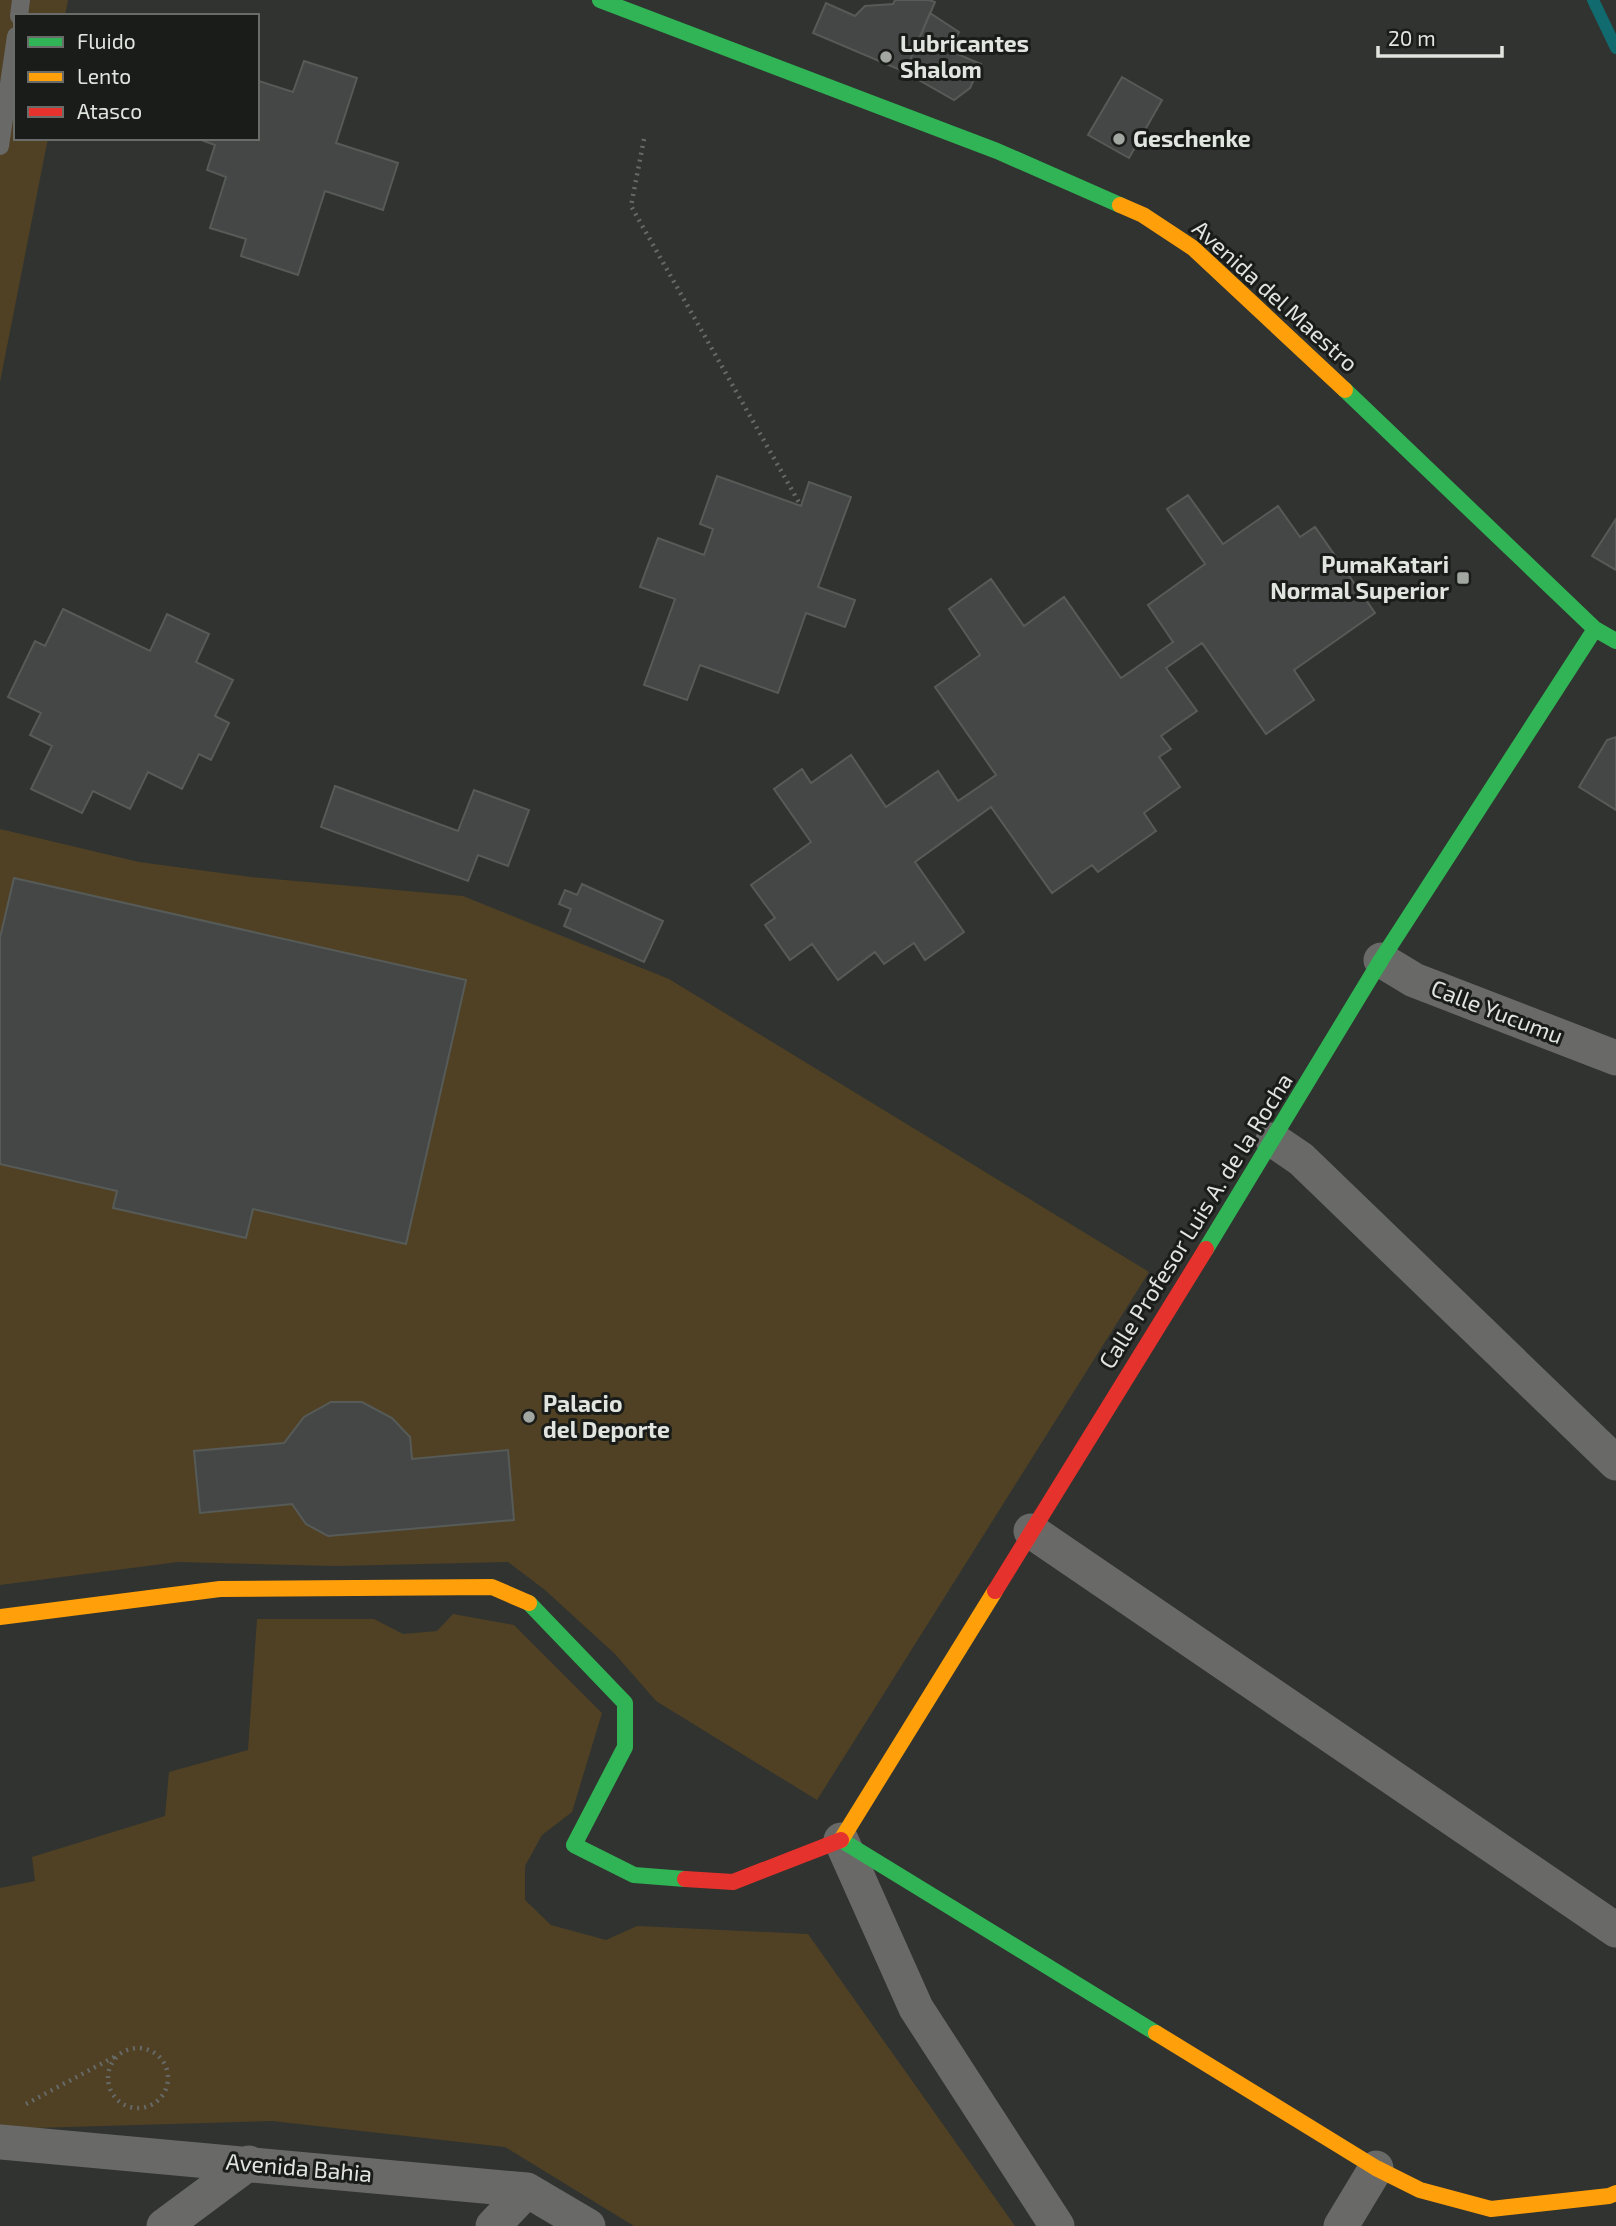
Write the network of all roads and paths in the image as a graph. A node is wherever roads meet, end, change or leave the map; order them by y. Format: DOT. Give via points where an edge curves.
graph roads {
  1 [pos="600,0"];
  2 [pos="14,50"];
  3 [pos="644,139"];
  4 [pos="0,146"];
  5 [pos="801,506"];
  6 [pos="1595,629"];
  7 [pos="1616,641"];
  8 [pos="1381,960"];
  9 [pos="1616,1058"];
  10 [pos="1273,1140"];
  11 [pos="1616,1462"];
  12 [pos="1031,1531"];
  13 [pos="0,1617"];
  14 [pos="841,1840"];
  15 [pos="1616,1930"];
  16 [pos="121,2053"];
  17 [pos="19,2107"];
  18 [pos="0,2143"];
  19 [pos="249,2163"];
  20 [pos="1376,2168"];
  21 [pos="527,2190"];
  22 [pos="1616,2193"];
  23 [pos="164,2226"];
  24 [pos="494,2226"];
  25 [pos="588,2226"];
  26 [pos="1057,2226"];
  27 [pos="1341,2226"];
  1 -- 6 [label="street, Avenida del Maestro" via="997,151 1143,215 1193,248"];
  2 -- 4 [label="lane"];
  3 -- 5 [label="path" via="631,206"];
  6 -- 7 [label="street, Avenida del Maestro"];
  6 -- 8 [label="street, Calle Profesor Luis A. de la Rocha"];
  8 -- 9 [label="street, Calle Yucumu" via="1414,981"];
  8 -- 10 [label="street, Calle Profesor Luis A. de la Rocha"];
  10 -- 11 [label="street" via="1301,1158"];
  10 -- 12 [label="street, Calle Profesor Luis A. de la Rocha"];
  12 -- 14 [label="street, Calle Profesor Luis A. de la Rocha"];
  12 -- 15 [label="street"];
  13 -- 14 [label="street" via="220,1589 492,1587 527,1601 625,1703 625,1747 574,1845 634,1875 733,1882"];
  14 -- 20 [label="street"];
  14 -- 26 [label="street" via="916,2008"];
  16 -- 16 [label="path" via="149,2050 163,2062 167,2082 159,2099 131,2108 114,2097 107,2078 113,2060"];
  16 -- 17 [label="path"];
  18 -- 19 [label="street, Avenida Bahia"];
  19 -- 21 [label="street, Avenida Bahia"];
  19 -- 23 [label="street"];
  20 -- 22 [label="street" via="1420,2190 1491,2208"];
  20 -- 27 [label="street"];
  21 -- 24 [label="street"];
  21 -- 25 [label="street, Avenida Bahia"];
}
